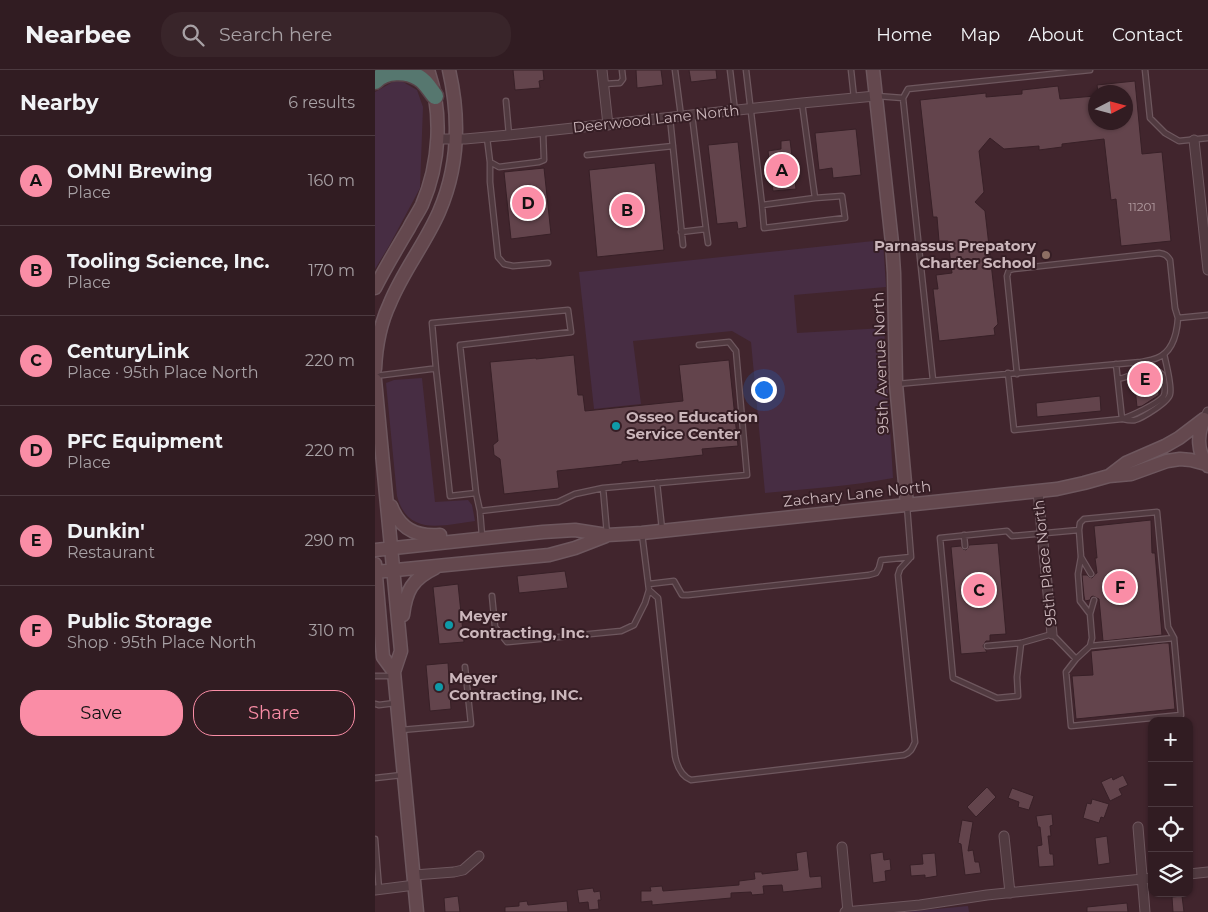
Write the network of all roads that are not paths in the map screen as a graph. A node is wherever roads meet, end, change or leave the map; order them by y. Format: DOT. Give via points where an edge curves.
graph roads {
  1 [pos="428,70"];
  2 [pos="449,70"];
  3 [pos="602,70"];
  4 [pos="622,70"];
  5 [pos="675,70"];
  6 [pos="730,70"];
  7 [pos="746,70"];
  8 [pos="851,70"];
  9 [pos="873,70"];
  10 [pos="1090,70"];
  11 [pos="1145,70"];
  12 [pos="375,81"];
  13 [pos="604,84"];
  14 [pos="435,96"];
  15 [pos="875,96"];
  16 [pos="854,98"];
  17 [pos="903,98"];
  18 [pos="506,101"];
  19 [pos="802,103"];
  20 [pos="751,109"];
  21 [pos="735,110"];
  22 [pos="693,115"];
  23 [pos="681,117"];
  24 [pos="670,118"];
  25 [pos="608,125"];
  26 [pos="543,132"];
  27 [pos="509,135"];
  28 [pos="487,137"];
  29 [pos="1208,138"];
  30 [pos="437,139"];
  31 [pos="457,139"];
  32 [pos="1194,140"];
  33 [pos="673,146"];
  34 [pos="587,155"];
  35 [pos="490,162"];
  36 [pos="815,198"];
  37 [pos="762,205"];
  38 [pos="707,229"];
  39 [pos="681,232"];
  40 [pos="1207,242"];
  41 [pos="708,243"];
  42 [pos="683,245"];
  43 [pos="548,263"];
  44 [pos="1208,270"];
  45 [pos="375,288"];
  46 [pos="1208,315"];
  47 [pos="1178,318"];
  48 [pos="699,345"];
  49 [pos="1164,354"];
  50 [pos="1117,364"];
  51 [pos="375,369"];
  52 [pos="437,369"];
  53 [pos="1008,373"];
  54 [pos="1017,374"];
  55 [pos="375,376"];
  56 [pos="1118,379"];
  57 [pos="375,380"];
  58 [pos="933,380"];
  59 [pos="896,384"];
  60 [pos="1207,414"];
  61 [pos="1121,419"];
  62 [pos="1207,465"];
  63 [pos="1109,476"];
  64 [pos="657,483"];
  65 [pos="603,488"];
  66 [pos="1038,492"];
  67 [pos="476,493"];
  68 [pos="387,496"];
  69 [pos="907,505"];
  70 [pos="480,511"];
  71 [pos="662,530"];
  72 [pos="1079,530"];
  73 [pos="642,532"];
  74 [pos="482,534"];
  75 [pos="1043,534"];
  76 [pos="607,535"];
  77 [pos="964,536"];
  78 [pos="965,546"];
  79 [pos="392,548"];
  80 [pos="375,550"];
  81 [pos="911,557"];
  82 [pos="1081,557"];
  83 [pos="441,565"];
  84 [pos="375,569"];
  85 [pos="394,570"];
  86 [pos="1091,574"];
  87 [pos="649,584"];
  88 [pos="649,590"];
  89 [pos="492,596"];
  90 [pos="1094,600"];
  91 [pos="375,611"];
  92 [pos="1090,614"];
  93 [pos="380,626"];
  94 [pos="1052,634"];
  95 [pos="400,637"];
  96 [pos="1174,638"];
  97 [pos="1021,643"];
  98 [pos="987,646"];
  99 [pos="1090,646"];
  100 [pos="1076,659"];
  101 [pos="465,667"];
  102 [pos="394,674"];
  103 [pos="375,676"];
  104 [pos="397,702"];
  105 [pos="375,704"];
  106 [pos="399,730"];
  107 [pos="403,775"];
  108 [pos="375,778"];
  109 [pos="1138,826"];
  110 [pos="1004,836"];
  111 [pos="375,839"];
  112 [pos="842,847"];
  113 [pos="479,856"];
  114 [pos="1208,872"];
  115 [pos="1193,874"];
  116 [pos="1147,879"];
  117 [pos="414,880"];
  118 [pos="377,890"];
  119 [pos="1010,893"];
  120 [pos="417,912"];
  121 [pos="847,912"];
  122 [pos="1145,912"];
  1 -- 14 [label="street"];
  2 -- 31 [label="street"];
  3 -- 13 [label="street"];
  4 -- 13 [label="lane" via="620,82"];
  5 -- 23 [label="lane"];
  6 -- 21 [label="lane"];
  7 -- 20 [label="lane"];
  8 -- 16 [label="lane"];
  9 -- 15 [label="street, 95th Avenue North"];
  10 -- 17 [label="lane" via="908,89"];
  11 -- 32 [label="lane" via="1150,118 1179,141"];
  12 -- 14 [label="highway" via="386,73 409,73 419,77"];
  13 -- 25 [label="street"];
  14 -- 30 [label="street"];
  15 -- 16 [label="street, Deerwood Lane North"];
  15 -- 17 [label="lane"];
  15 -- 59 [label="street, 95th Avenue North" via="892,243"];
  16 -- 19 [label="street, Deerwood Lane North"];
  17 -- 58 [label="lane"];
  18 -- 27 [label="lane"];
  19 -- 20 [label="street, Deerwood Lane North"];
  19 -- 36 [label="lane"];
  20 -- 21 [label="street, Deerwood Lane North"];
  20 -- 37 [label="lane"];
  21 -- 22 [label="street, Deerwood Lane North"];
  22 -- 23 [label="street, Deerwood Lane North"];
  22 -- 38 [label="lane"];
  23 -- 24 [label="street, Deerwood Lane North"];
  24 -- 25 [label="street, Deerwood Lane North"];
  24 -- 33 [label="lane"];
  25 -- 26 [label="street, Deerwood Lane North"];
  26 -- 27 [label="street, Deerwood Lane North"];
  26 -- 35 [label="lane" via="544,160 499,167"];
  27 -- 28 [label="street, Deerwood Lane North"];
  28 -- 31 [label="street, Deerwood Lane North"];
  28 -- 35 [label="lane"];
  29 -- 32 [label="lane"];
  30 -- 31 [label="street, Deerwood Lane North"];
  30 -- 45 [label="street" via="435,163 421,206"];
  31 -- 51 [label="street" via="449,186 439,212 389,303 380,330"];
  32 -- 40 [label="street"];
  33 -- 34 [label="lane"];
  33 -- 39 [label="lane"];
  35 -- 43 [label="lane" via="498,258 513,266"];
  36 -- 37 [label="lane"];
  36 -- 37 [label="lane" via="842,196 845,218 764,228"];
  38 -- 39 [label="lane"];
  38 -- 41 [label="lane"];
  39 -- 42 [label="lane"];
  40 -- 44 [label="street"];
  46 -- 47 [label="lane"];
  47 -- 49 [label="lane" via="1174,339"];
  47 -- 54 [label="lane" via="1170,260 1164,254 1009,270"];
  48 -- 64 [label="lane" via="729,342 735,351 747,475"];
  49 -- 50 [label="lane" via="1141,362"];
  49 -- 61 [label="lane" via="1171,394 1168,400 1135,420"];
  50 -- 54 [label="lane"];
  50 -- 56 [label="lane"];
  52 -- 55 [label="lane"];
  52 -- 67 [label="lane" via="450,496"];
  52 -- 67 [label="lane" via="432,323 568,310 571,332 460,345"];
  53 -- 54 [label="lane"];
  53 -- 58 [label="lane"];
  53 -- 61 [label="lane" via="1014,430"];
  56 -- 61 [label="lane"];
  56 -- 61 [label="lane" via="1155,371 1161,373 1165,385 1163,398"];
  57 -- 68 [label="street"];
  58 -- 59 [label="lane"];
  59 -- 69 [label="street, 95th Avenue North"];
  60 -- 62 [label="street" via="1198,437"];
  60 -- 63 [label="street, Zachary Lane North" via="1179,438 1126,463"];
  62 -- 63 [label="street, Zachary Lane North" via="1179,459 1131,474"];
  63 -- 66 [label="street, Zachary Lane North"];
  64 -- 65 [label="lane"];
  64 -- 71 [label="lane"];
  65 -- 70 [label="lane" via="575,494 558,502"];
  65 -- 76 [label="lane"];
  66 -- 69 [label="street, Zachary Lane North"];
  66 -- 75 [label="street, 95th Place North"];
  67 -- 70 [label="lane"];
  68 -- 74 [label="street" via="394,515 411,531 429,536"];
  68 -- 79 [label="street"];
  69 -- 71 [label="street, Zachary Lane North"];
  69 -- 81 [label="lane"];
  70 -- 74 [label="lane"];
  71 -- 73 [label="street, Zachary Lane North"];
  72 -- 75 [label="lane"];
  72 -- 82 [label="lane"];
  72 -- 96 [label="lane" via="1084,519 1157,512 1168,627"];
  73 -- 76 [label="street, Zachary Lane North"];
  73 -- 87 [label="lane"];
  74 -- 76 [label="street, Zachary Lane North" via="493,529 511,534 575,530"];
  74 -- 79 [label="street"];
  75 -- 77 [label="lane" via="1011,536 1007,531"];
  75 -- 94 [label="street, 95th Place North"];
  76 -- 83 [label="street, Zachary Lane North" via="549,555"];
  77 -- 78 [label="lane"];
  77 -- 97 [label="lane" via="940,538 953,678 997,698 1018,696"];
  79 -- 80 [label="street"];
  79 -- 85 [label="street"];
  81 -- 87 [label="lane" via="881,560 876,573 869,575 688,595 682,595 674,581"];
  81 -- 88 [label="lane" via="898,575 915,742 912,750 904,755 691,780 686,778 677,766 675,756 658,598"];
  82 -- 86 [label="lane"];
  82 -- 92 [label="lane" via="1078,574 1080,601"];
  83 -- 85 [label="street, Zachary Lane North"];
  83 -- 95 [label="street" via="418,578 411,587"];
  84 -- 85 [label="street, Zachary Lane North"];
  84 -- 93 [label="street"];
  85 -- 95 [label="street"];
  87 -- 88 [label="lane"];
  88 -- 89 [label="lane" via="634,625 621,631 507,642 495,627"];
  90 -- 92 [label="lane"];
  91 -- 93 [label="street"];
  92 -- 99 [label="lane"];
  93 -- 102 [label="street" via="383,657"];
  94 -- 97 [label="lane"];
  94 -- 100 [label="lane"];
  95 -- 102 [label="street" via="401,650"];
  96 -- 99 [label="lane"];
  96 -- 100 [label="lane" via="1181,715 1071,726 1066,672"];
  97 -- 98 [label="lane"];
  99 -- 100 [label="lane"];
  101 -- 106 [label="lane" via="471,724"];
  102 -- 103 [label="lane"];
  102 -- 104 [label="street"];
  104 -- 105 [label="lane"];
  104 -- 106 [label="street"];
  106 -- 107 [label="street"];
  107 -- 108 [label="lane"];
  107 -- 117 [label="street"];
  109 -- 116 [label="street"];
  110 -- 119 [label="street"];
  111 -- 118 [label="lane"];
  112 -- 121 [label="street"];
  113 -- 117 [label="street" via="463,870"];
  114 -- 115 [label="street"];
  116 -- 119 [label="street"];
  116 -- 122 [label="street"];
  117 -- 118 [label="street"];
  117 -- 120 [label="street"];
  119 -- 121 [label="street"];
}
